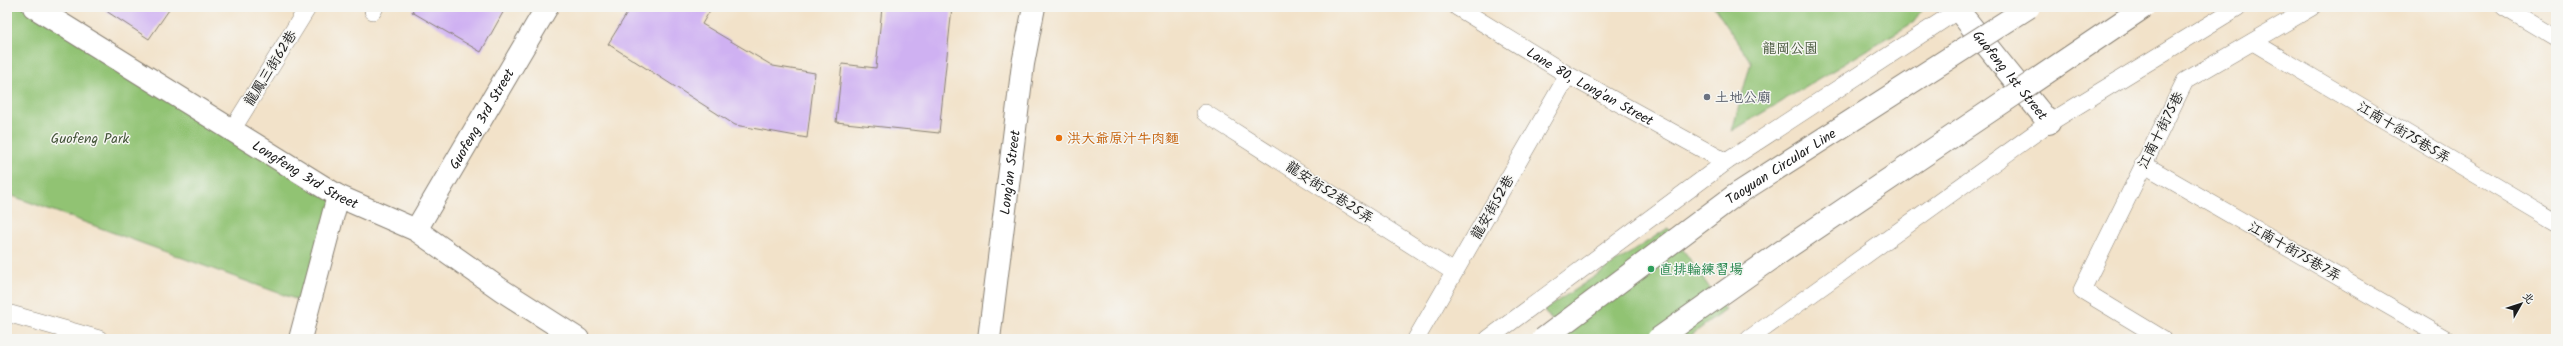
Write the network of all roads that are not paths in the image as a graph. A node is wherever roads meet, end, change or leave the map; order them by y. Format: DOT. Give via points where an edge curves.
graph roads {
  1 [pos="34,7"];
  2 [pos="308,7"];
  3 [pos="547,7"];
  4 [pos="1034,7"];
  5 [pos="1457,7"];
  6 [pos="2029,7"];
  7 [pos="2144,7"];
  8 [pos="2238,7"];
  9 [pos="2312,7"];
  10 [pos="2504,7"];
  11 [pos="1961,8"];
  12 [pos="2556,38"];
  13 [pos="2253,42"];
  14 [pos="1568,75"];
  15 [pos="1205,113"];
  16 [pos="2049,123"];
  17 [pos="232,130"];
  18 [pos="1726,162"];
  19 [pos="2143,164"];
  20 [pos="338,196"];
  21 [pos="2556,222"];
  22 [pos="416,230"];
  23 [pos="1454,272"];
  24 [pos="7,313"];
  25 [pos="99,339"];
  26 [pos="300,339"];
  27 [pos="578,339"];
  28 [pos="989,339"];
  29 [pos="1416,339"];
  30 [pos="1488,339"];
  31 [pos="1543,339"];
  32 [pos="1658,339"];
  33 [pos="1748,339"];
  34 [pos="2163,339"];
  35 [pos="2446,339"];
  1 -- 17 [label="main road, Longfeng 3rd Street"];
  2 -- 17 [label="lane, 龍鳳三街62巷"];
  3 -- 22 [label="main road, Guofeng 3rd Street"];
  4 -- 28 [label="main road, Long'an Street" via="1024,64"];
  5 -- 14 [label="lane, Lane 80, Long'an Street"];
  6 -- 31 [label="main road, Taoyuan Circular Line, bridge" via="1734,196"];
  7 -- 32 [label="main road, bridge" via="1781,252"];
  8 -- 16 [label="lane"];
  9 -- 13 [label="lane, 江南十街75巷"];
  10 -- 12 [label="lane"];
  11 -- 16 [label="main road, Guofeng 1st Street"];
  11 -- 18 [label="lane"];
  13 -- 19 [label="lane, 江南十街75巷" via="2185,82"];
  13 -- 21 [label="lane, 江南十街75巷5弄"];
  14 -- 18 [label="lane, Lane 80, Long'an Street"];
  14 -- 23 [label="lane, 龍安街52巷"];
  15 -- 23 [label="lane, 龍安街52巷25弄"];
  16 -- 33 [label="lane"];
  17 -- 20 [label="main road, Longfeng 3rd Street"];
  18 -- 30 [label="lane"];
  19 -- 34 [label="lane, 江南十街75巷" via="2082,290"];
  19 -- 35 [label="lane, 江南十街75巷7弄"];
  20 -- 22 [label="main road, Longfeng 3rd Street"];
  20 -- 26 [label="main road"];
  22 -- 27 [label="main road, Longfeng 3rd Street" via="503,291"];
  23 -- 29 [label="lane, 龍安街52巷"];
  24 -- 25 [label="lane"];
}
